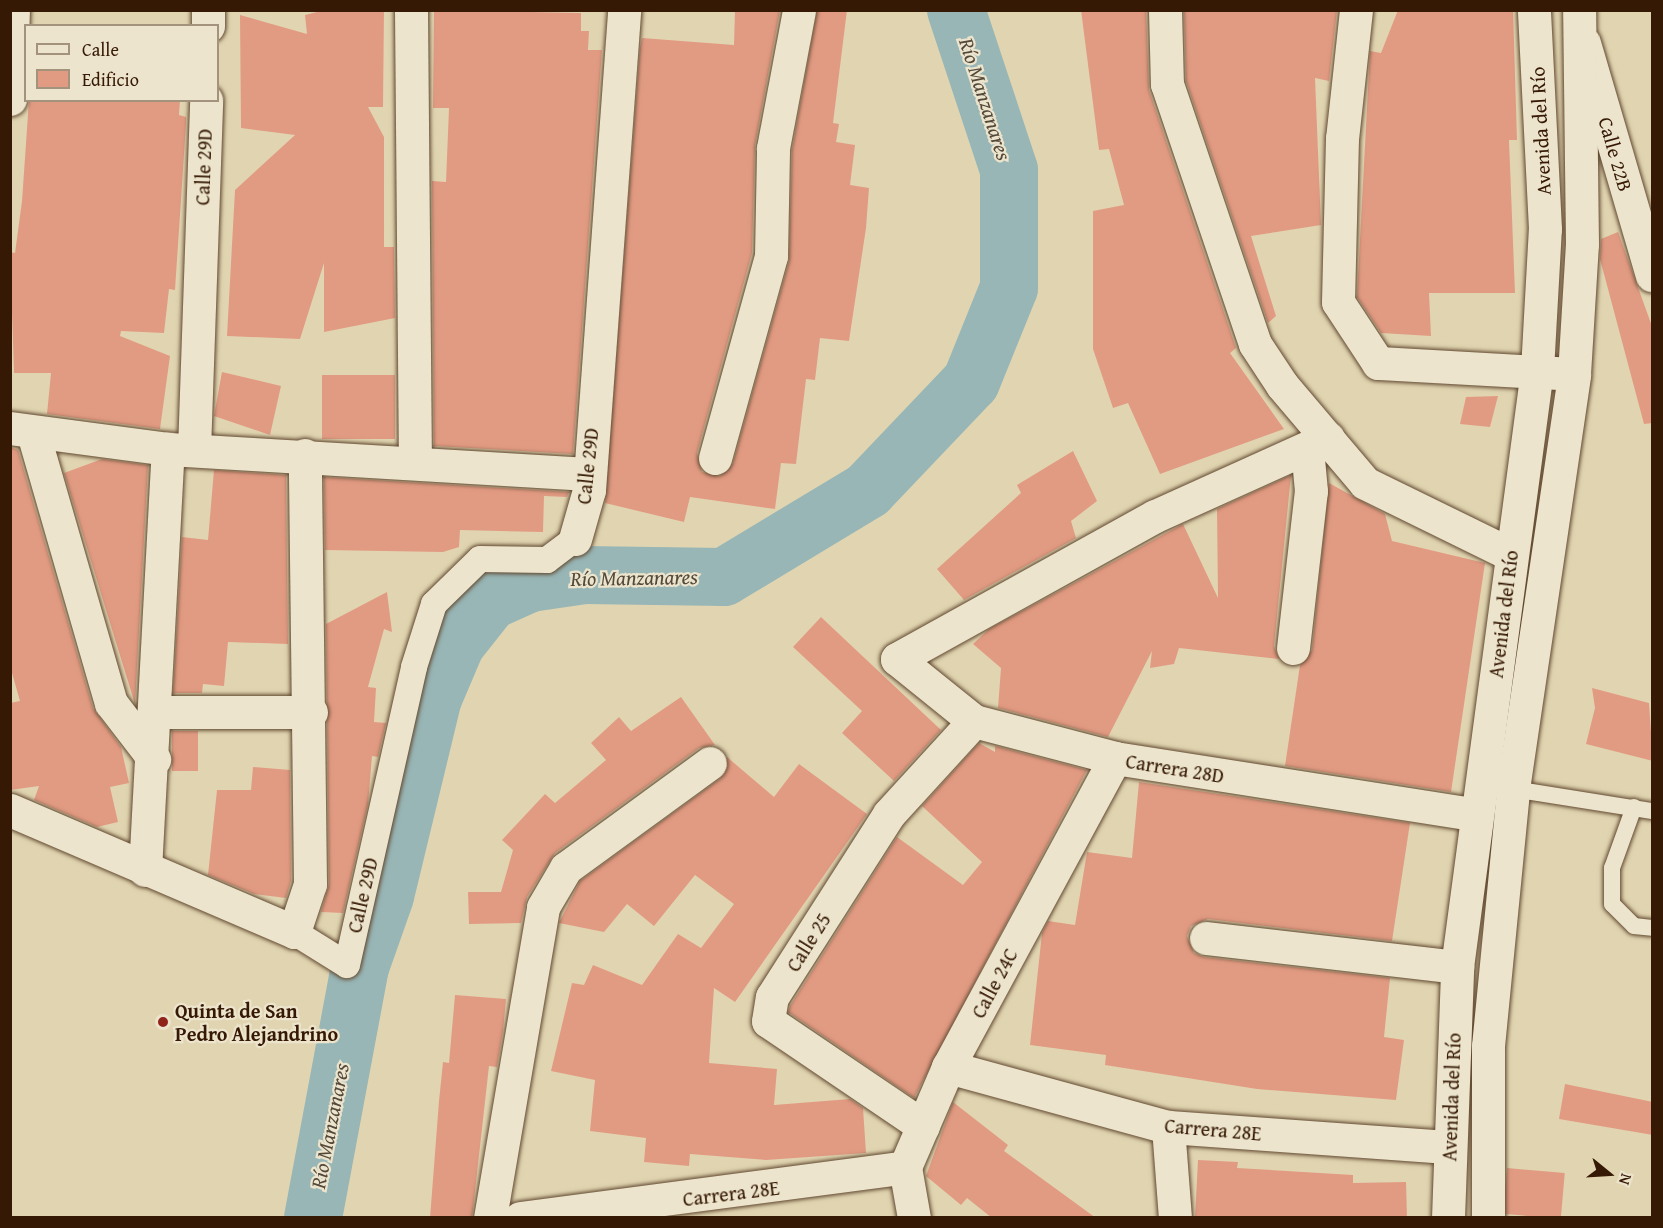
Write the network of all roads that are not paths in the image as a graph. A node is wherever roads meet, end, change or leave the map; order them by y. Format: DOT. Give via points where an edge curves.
graph roads {
  1 [pos="13,10"];
  2 [pos="411,10"];
  3 [pos="624,10"];
  4 [pos="799,10"];
  5 [pos="1165,10"];
  6 [pos="1356,10"];
  7 [pos="1534,10"];
  8 [pos="1580,21"];
  9 [pos="10,99"];
  10 [pos="206,102"];
  11 [pos="1651,268"];
  12 [pos="1537,370"];
  13 [pos="1574,374"];
  14 [pos="22,430"];
  15 [pos="1317,443"];
  16 [pos="181,450"];
  17 [pos="305,455"];
  18 [pos="716,458"];
  19 [pos="415,460"];
  20 [pos="588,474"];
  21 [pos="574,539"];
  22 [pos="1510,554"];
  23 [pos="1293,648"];
  24 [pos="156,712"];
  25 [pos="311,712"];
  26 [pos="974,721"];
  27 [pos="1115,758"];
  28 [pos="154,759"];
  29 [pos="710,763"];
  30 [pos="1513,789"];
  31 [pos="1634,807"];
  32 [pos="10,810"];
  33 [pos="1653,811"];
  34 [pos="1477,814"];
  35 [pos="145,870"];
  36 [pos="1653,928"];
  37 [pos="294,932"];
  38 [pos="1206,938"];
  39 [pos="1457,967"];
  40 [pos="948,1067"];
  41 [pos="923,1126"];
  42 [pos="1168,1127"];
  43 [pos="1448,1147"];
  44 [pos="905,1167"];
  45 [pos="490,1218"];
  46 [pos="519,1218"];
  47 [pos="914,1218"];
  48 [pos="1175,1218"];
  49 [pos="1448,1218"];
  50 [pos="1488,1218"];
  1 -- 9 [label="street"];
  2 -- 19 [label="street"];
  3 -- 20 [label="street, Calle 29D"];
  4 -- 18 [label="street" via="773,148 771,256"];
  5 -- 15 [label="street" via="1167,84 1255,344"];
  6 -- 12 [label="street" via="1342,138 1338,302 1378,363"];
  7 -- 12 [label="street, Avenida del Río" via="1545,229"];
  8 -- 11 [label="street, Calle 22B"];
  8 -- 13 [label="street, Avenida del Río" via="1582,244"];
  10 -- 16 [label="street, Calle 29D"];
  12 -- 13 [label="street"];
  12 -- 22 [label="street, Avenida del Río"];
  13 -- 30 [label="street, Avenida del Río"];
  14 -- 16 [label="street"];
  14 -- 28 [label="street" via="111,703"];
  15 -- 22 [label="street" via="1365,483"];
  15 -- 23 [label="street"];
  15 -- 26 [label="street, Carrera 28D" via="1155,516 897,659"];
  16 -- 17 [label="street"];
  16 -- 24 [label="street, Calle 29D"];
  17 -- 19 [label="street"];
  17 -- 25 [label="street"];
  19 -- 20 [label="street"];
  20 -- 21 [label="street, Calle 29D" via="589,490"];
  21 -- 37 [label="street, Calle 29D" via="547,560 480,559 434,604 414,667 347,965"];
  22 -- 34 [label="street, Avenida del Río"];
  24 -- 25 [label="street"];
  24 -- 28 [label="street, Calle 29D"];
  25 -- 37 [label="street" via="310,884"];
  26 -- 27 [label="street, Carrera 28D"];
  26 -- 41 [label="street, Calle 25" via="889,814 772,997 768,1021"];
  27 -- 34 [label="street, Carrera 28D"];
  27 -- 40 [label="street, Calle 24C"];
  28 -- 35 [label="street, Calle 29D"];
  29 -- 45 [label="street" via="566,868 543,908"];
  30 -- 31 [label="lane"];
  30 -- 50 [label="street, Avenida del Río" via="1488,1046"];
  31 -- 33 [label="lane"];
  31 -- 36 [label="lane" via="1612,868 1612,904 1634,926"];
  32 -- 35 [label="street"];
  34 -- 39 [label="street, Avenida del Río"];
  35 -- 37 [label="street"];
  38 -- 39 [label="street"];
  39 -- 43 [label="street, Avenida del Río"];
  40 -- 41 [label="street, Calle 24C"];
  40 -- 42 [label="street, Carrera 28E"];
  41 -- 44 [label="street, Calle 24C"];
  42 -- 43 [label="street, Carrera 28E"];
  42 -- 48 [label="street"];
  43 -- 49 [label="street, Avenida del Río"];
  44 -- 46 [label="street, Carrera 28E"];
  44 -- 47 [label="street"];
}
